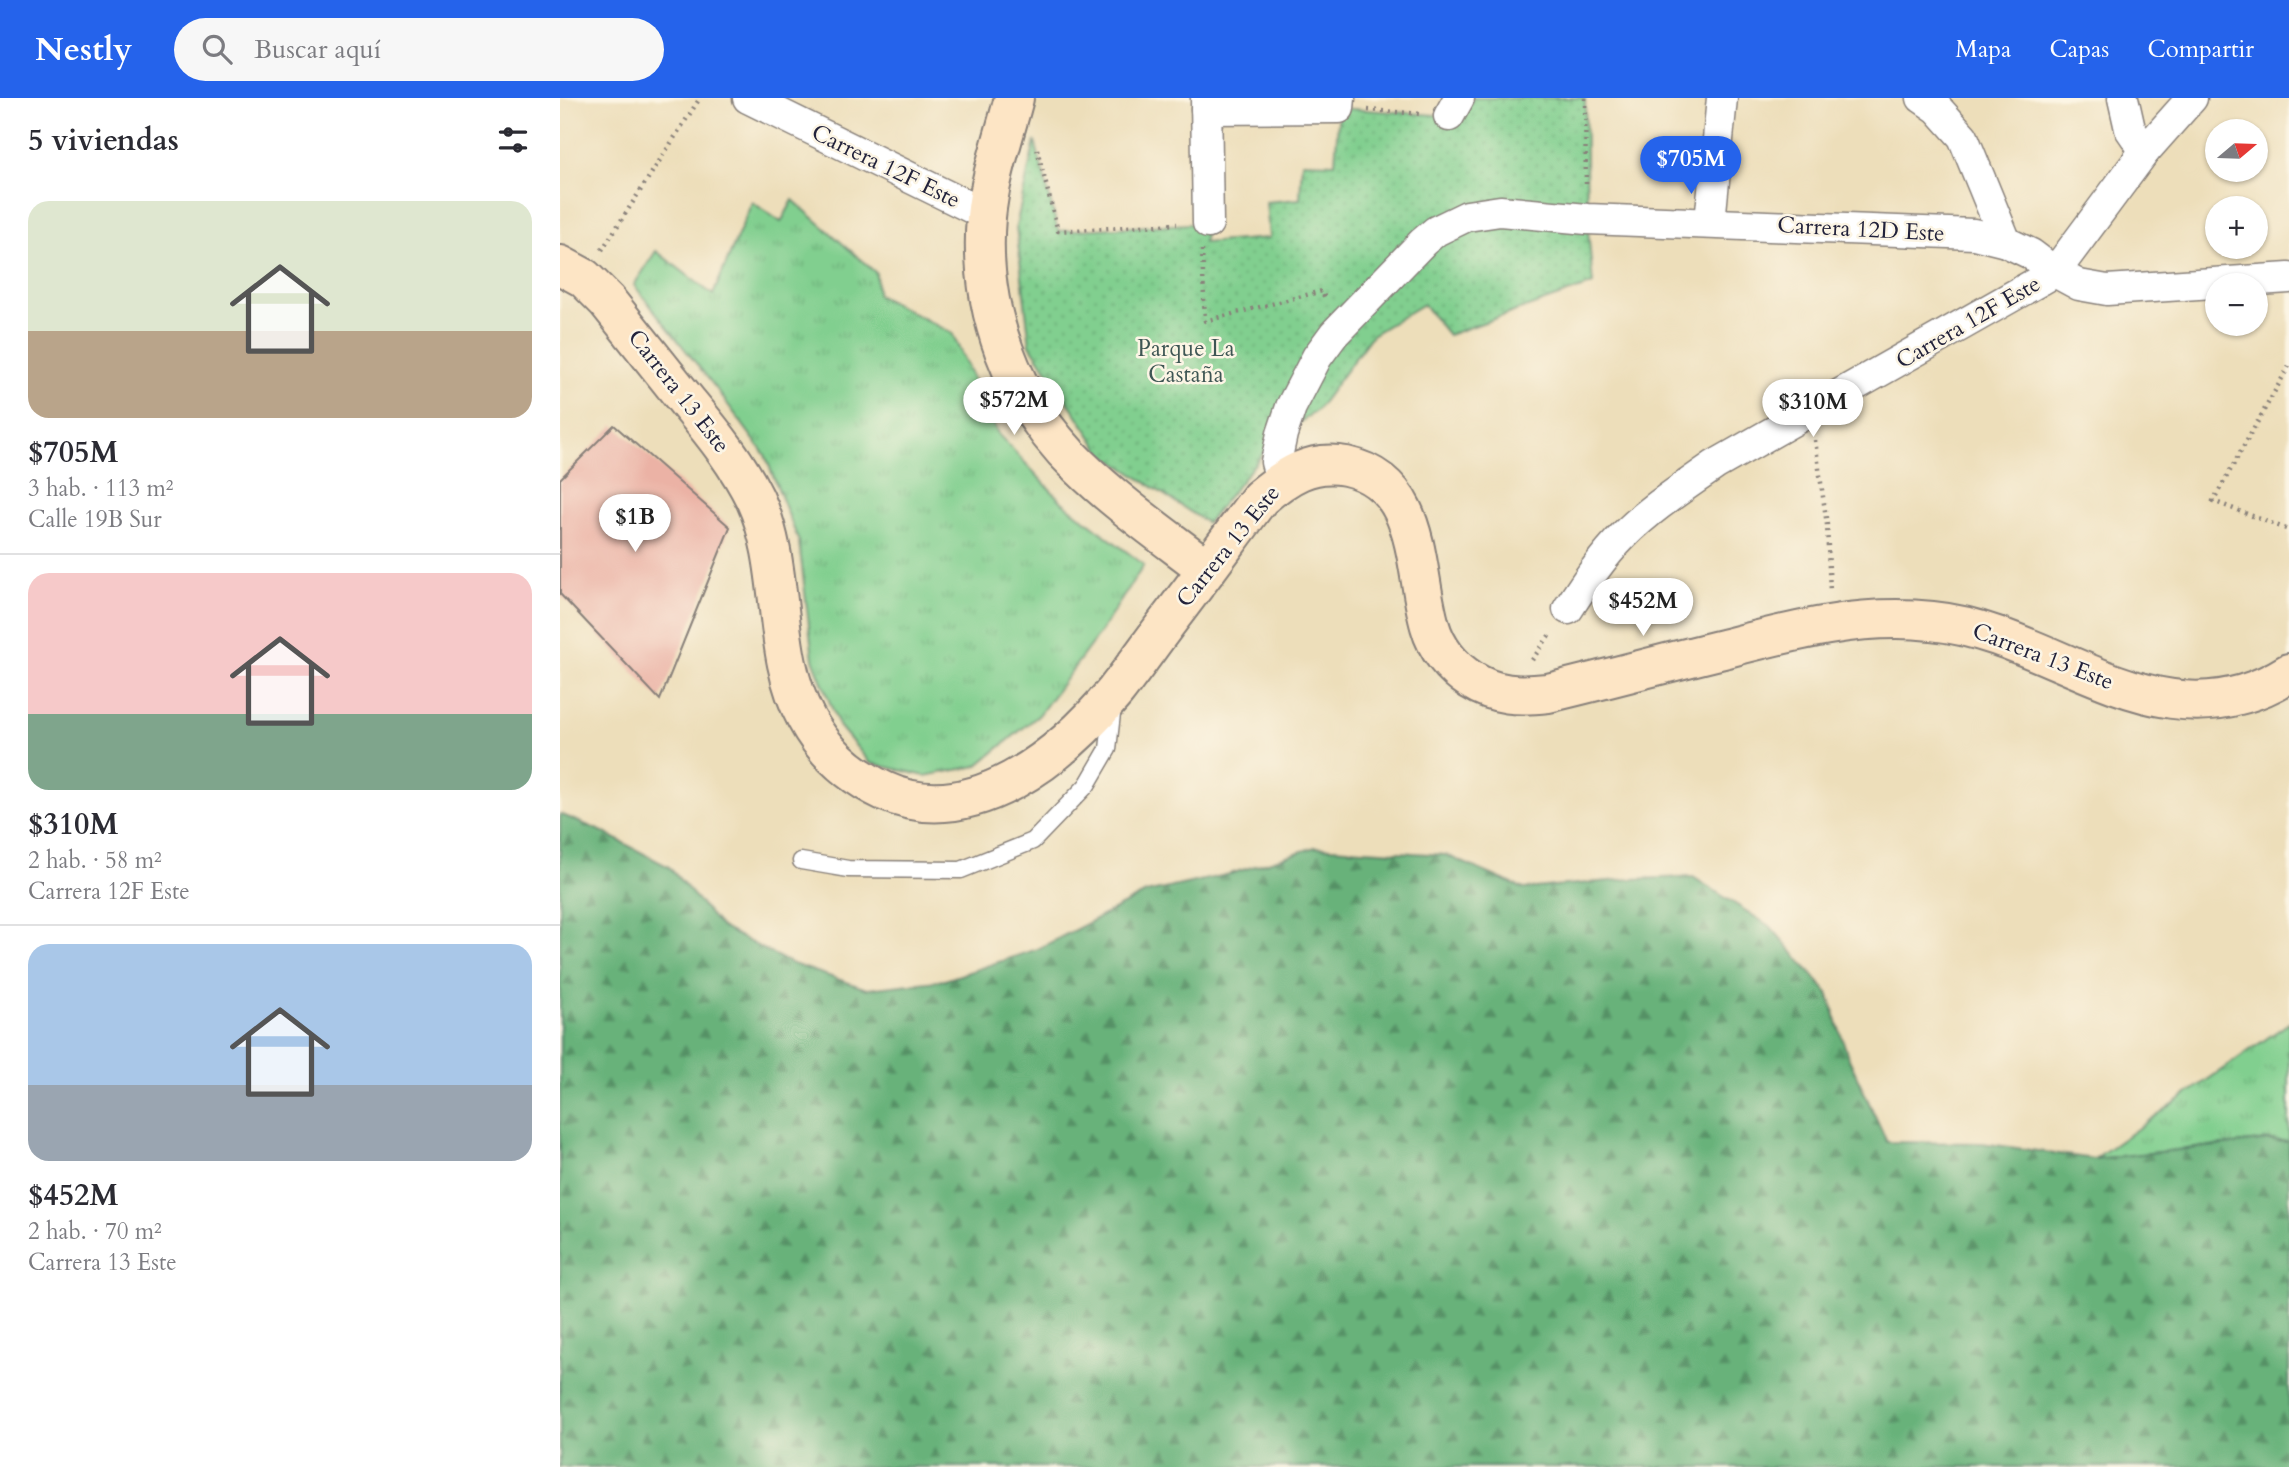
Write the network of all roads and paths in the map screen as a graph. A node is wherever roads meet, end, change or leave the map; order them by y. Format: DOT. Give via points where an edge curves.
graph roads {
  1 [pos="700,98"];
  2 [pos="748,98"];
  3 [pos="1014,98"];
  4 [pos="1584,98"];
  5 [pos="1722,98"];
  6 [pos="1922,98"];
  7 [pos="2123,98"];
  8 [pos="2192,98"];
  9 [pos="1340,103"];
  10 [pos="1206,104"];
  11 [pos="1035,141"];
  12 [pos="2145,151"];
  13 [pos="986,215"];
  14 [pos="1587,219"];
  15 [pos="1710,222"];
  16 [pos="1208,223"];
  17 [pos="2006,242"];
  18 [pos="572,271"];
  19 [pos="2055,272"];
  20 [pos="2289,278"];
  21 [pos="1334,334"];
  22 [pos="2289,366"];
  23 [pos="1808,412"];
  24 [pos="1281,480"];
  25 [pos="2289,530"];
  26 [pos="1207,569"];
  27 [pos="1568,609"];
  28 [pos="1828,623"];
  29 [pos="2289,673"];
  30 [pos="1114,692"];
  31 [pos="1508,696"];
  32 [pos="801,861"];
  1 -- 18 [label="path"];
  2 -- 13 [label="street, Carrera 12F Este"];
  3 -- 13 [label="main road"];
  4 -- 14 [label="path"];
  5 -- 15 [label="street"];
  6 -- 17 [label="street" via="1963,138"];
  7 -- 12 [label="street" via="2130,129"];
  8 -- 12 [label="street"];
  9 -- 10 [label="street"];
  10 -- 16 [label="street"];
  11 -- 16 [label="path" via="1058,231"];
  12 -- 19 [label="street"];
  13 -- 26 [label="main road" via="991,307 1010,366 1036,416 1079,466"];
  14 -- 15 [label="street, Carrera 12D Este"];
  14 -- 21 [label="street, Carrera 12D Este" via="1500,211 1450,222 1423,242"];
  15 -- 17 [label="street, Carrera 12D Este" via="1974,234"];
  16 -- 21 [label="path" via="1202,243 1205,321 1322,292"];
  17 -- 19 [label="street, Carrera 12D Este"];
  18 -- 30 [label="main road, Carrera 13 Este" via="624,322 744,479 766,528 790,679 820,744 843,766 902,800 962,801 1017,778 1051,756"];
  19 -- 20 [label="street, Carrera 12D Este" via="2079,285 2107,290"];
  19 -- 23 [label="street, Carrera 12F Este"];
  21 -- 24 [label="street, Carrera 12D Este" via="1291,407 1276,462"];
  22 -- 25 [label="path" via="2213,501"];
  23 -- 27 [label="street, Carrera 12F Este" via="1667,498 1625,534"];
  23 -- 28 [label="path" via="1827,525"];
  24 -- 26 [label="main road, Carrera 13 Este" via="1260,498"];
  24 -- 31 [label="main road, Carrera 13 Este" via="1304,468 1334,464 1381,482 1408,521 1438,646 1460,673"];
  26 -- 30 [label="main road, Carrera 13 Este"];
  27 -- 31 [label="path"];
  28 -- 29 [label="main road, Carrera 13 Este" via="1898,618 1968,626 2120,686 2166,699 2236,696"];
  28 -- 31 [label="main road, Carrera 13 Este" via="1548,693"];
  30 -- 32 [label="lane" via="1108,749 1087,785 1033,841 961,870 848,869"];
}
